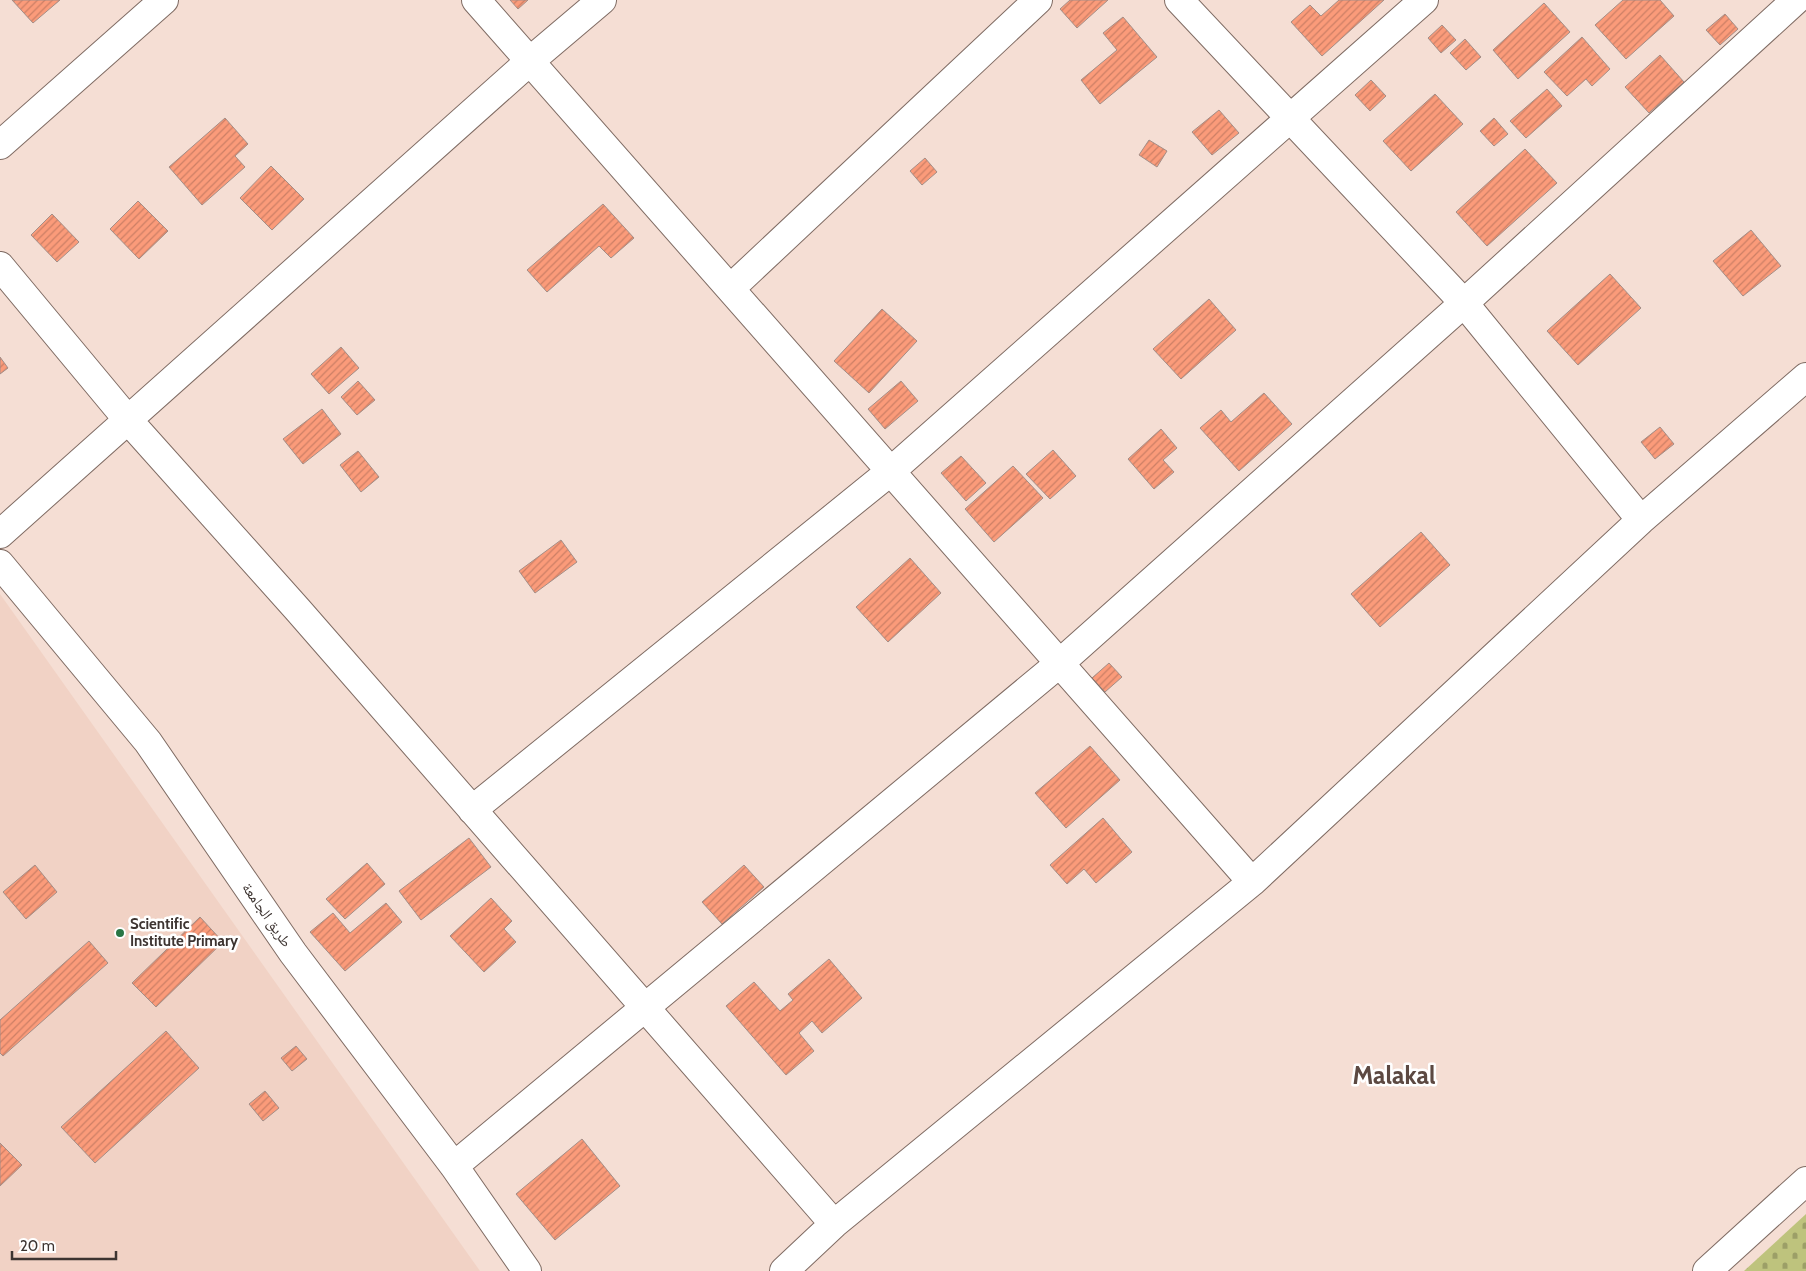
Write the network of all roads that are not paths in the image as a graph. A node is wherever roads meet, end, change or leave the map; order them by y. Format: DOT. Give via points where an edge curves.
graph roads {
  1 [pos="164,0"];
  2 [pos="476,0"];
  3 [pos="602,0"];
  4 [pos="1038,0"];
  5 [pos="1179,0"];
  6 [pos="1424,0"];
  7 [pos="1796,0"];
  8 [pos="530,61"];
  9 [pos="1290,118"];
  10 [pos="0,145"];
  11 [pos="0,266"];
  12 [pos="731,288"];
  13 [pos="1464,304"];
  14 [pos="1806,377"];
  15 [pos="128,420"];
  16 [pos="891,471"];
  17 [pos="1641,520"];
  18 [pos="0,534"];
  19 [pos="0,564"];
  20 [pos="1060,663"];
  21 [pos="472,810"];
  22 [pos="1252,882"];
  23 [pos="645,1008"];
  24 [pos="454,1166"];
  25 [pos="1806,1181"];
  26 [pos="834,1224"];
  27 [pos="527,1271"];
  28 [pos="784,1271"];
  29 [pos="1707,1271"];
  1 -- 10 [label="street"];
  2 -- 8 [label="street"];
  3 -- 8 [label="street"];
  4 -- 12 [label="street"];
  5 -- 9 [label="street"];
  6 -- 9 [label="street"];
  7 -- 13 [label="street"];
  8 -- 12 [label="street"];
  8 -- 15 [label="street"];
  9 -- 13 [label="street"];
  9 -- 16 [label="street"];
  11 -- 15 [label="street"];
  12 -- 16 [label="street"];
  13 -- 17 [label="street"];
  13 -- 20 [label="street"];
  14 -- 17 [label="street"];
  15 -- 18 [label="street"];
  15 -- 21 [label="street"];
  16 -- 20 [label="street"];
  16 -- 21 [label="street"];
  17 -- 22 [label="street"];
  19 -- 24 [label="street, طريق الجامعة" via="148,742 293,953"];
  20 -- 22 [label="street"];
  20 -- 23 [label="street"];
  21 -- 23 [label="street"];
  22 -- 26 [label="street"];
  23 -- 24 [label="street"];
  23 -- 26 [label="street"];
  24 -- 27 [label="street, طريق الجامعة"];
  25 -- 29 [label="street"];
  26 -- 28 [label="street"];
}
